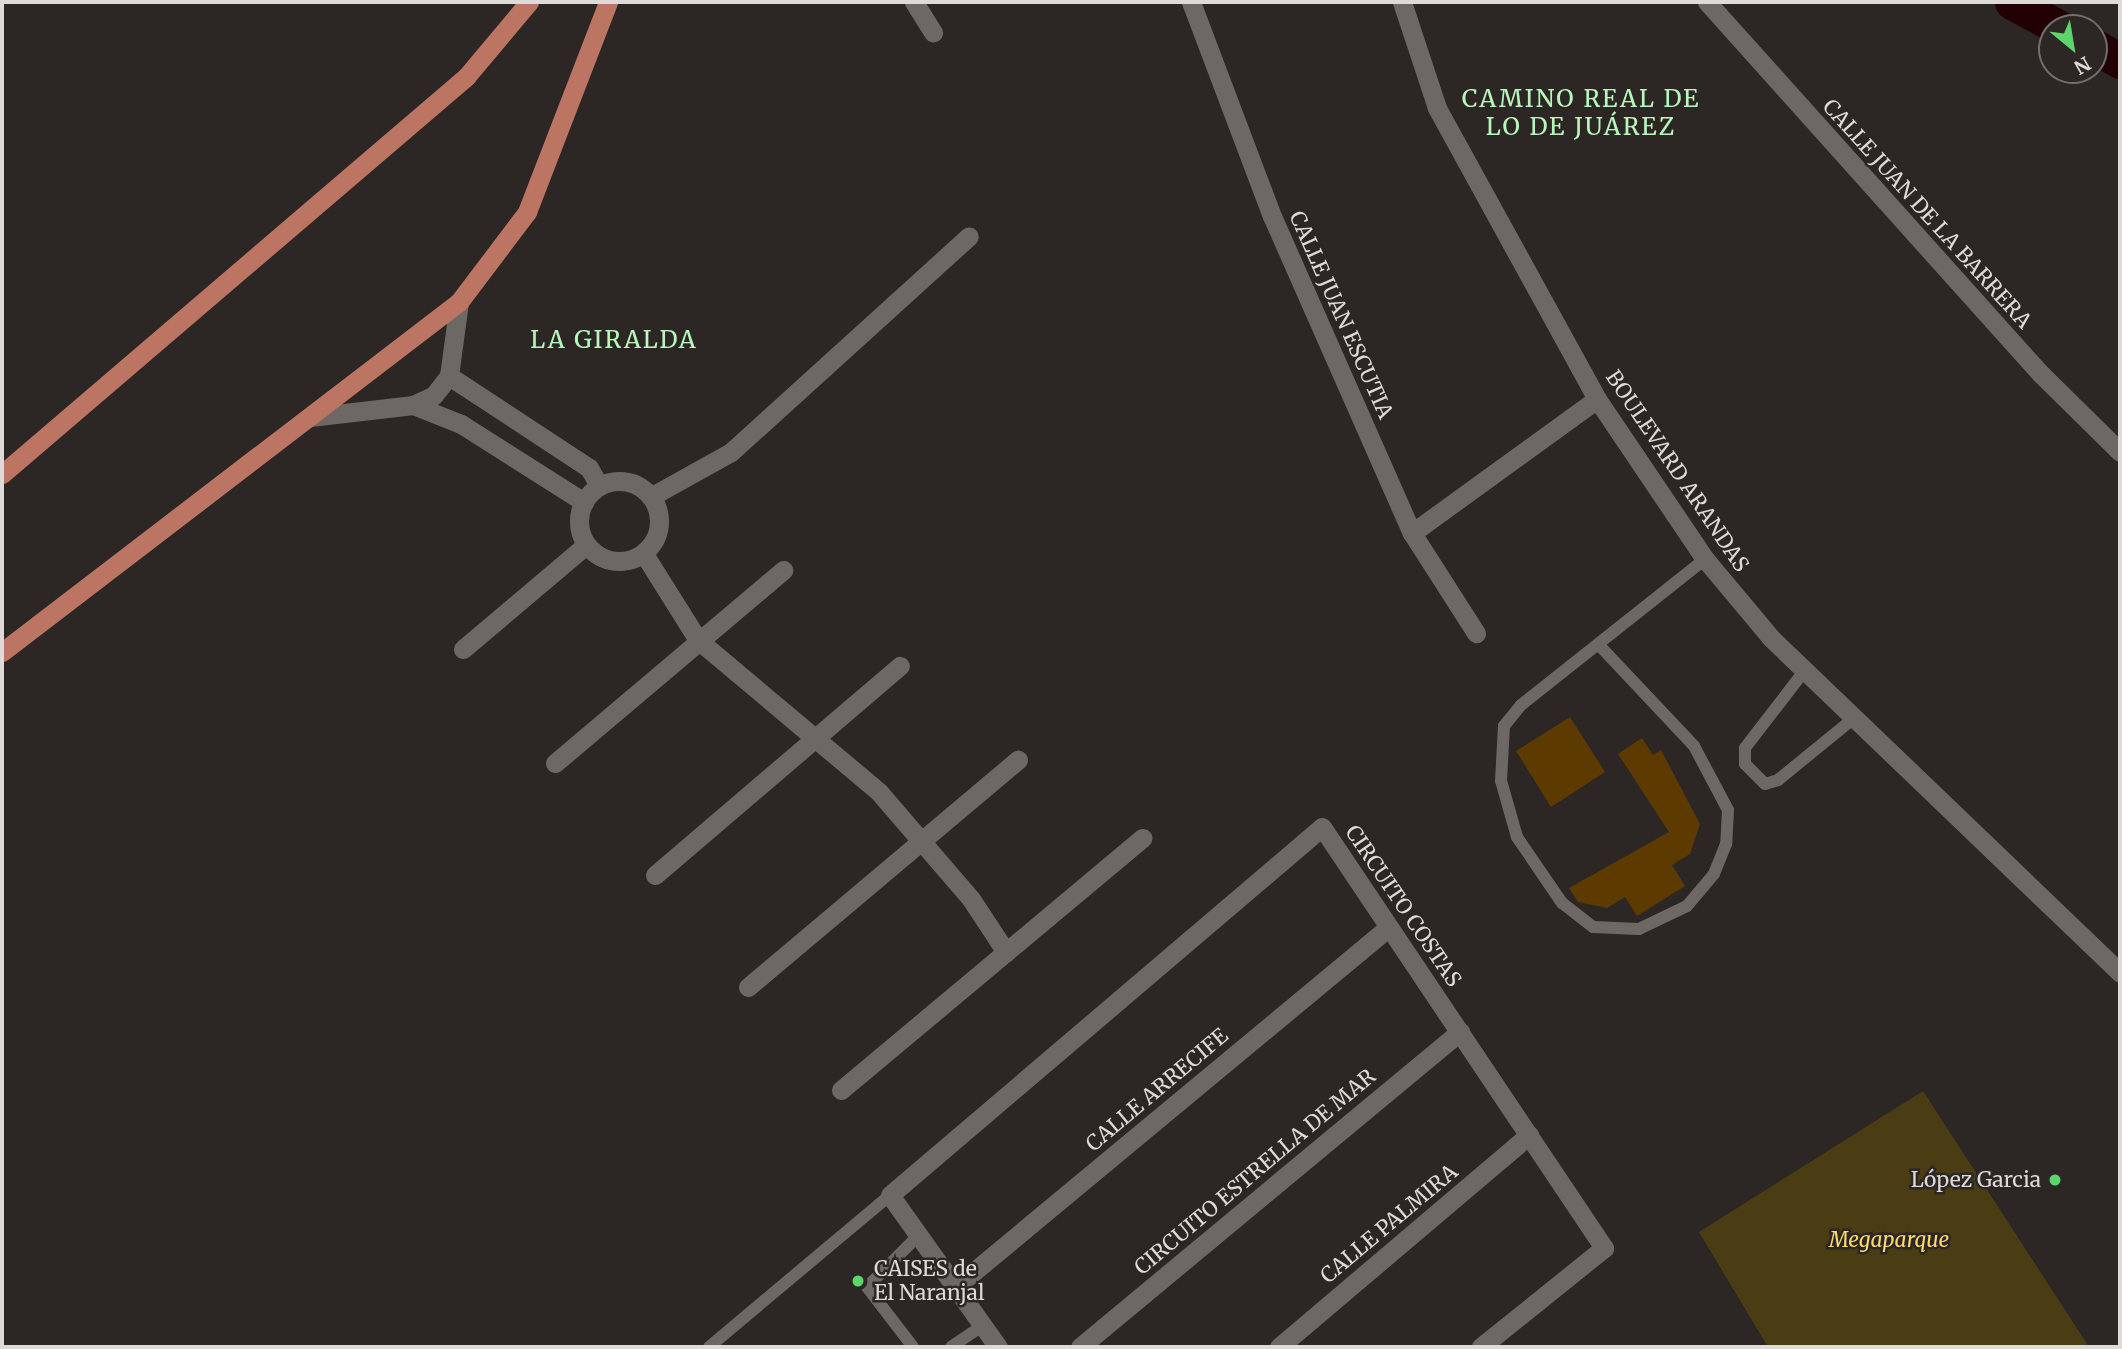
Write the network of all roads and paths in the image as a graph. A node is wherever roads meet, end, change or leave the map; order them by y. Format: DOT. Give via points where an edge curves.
graph roads {
  1 [pos="529,2"];
  2 [pos="608,2"];
  3 [pos="914,2"];
  4 [pos="1191,2"];
  5 [pos="1402,2"];
  6 [pos="1707,2"];
  7 [pos="933,33"];
  8 [pos="969,236"];
  9 [pos="459,302"];
  10 [pos="449,376"];
  11 [pos="1597,399"];
  12 [pos="413,405"];
  13 [pos="310,417"];
  14 [pos="2120,452"];
  15 [pos="2,474"];
  16 [pos="599,485"];
  17 [pos="652,496"];
  18 [pos="584,502"];
  19 [pos="1412,533"];
  20 [pos="586,545"];
  21 [pos="644,554"];
  22 [pos="1705,559"];
  23 [pos="783,570"];
  24 [pos="1476,633"];
  25 [pos="698,640"];
  26 [pos="1598,644"];
  27 [pos="463,649"];
  28 [pos="2,652"];
  29 [pos="900,666"];
  30 [pos="1805,670"];
  31 [pos="1854,718"];
  32 [pos="817,737"];
  33 [pos="1018,760"];
  34 [pos="555,763"];
  35 [pos="1142,838"];
  36 [pos="922,841"];
  37 [pos="655,875"];
  38 [pos="1390,927"];
  39 [pos="1006,952"];
  40 [pos="2120,973"];
  41 [pos="748,987"];
  42 [pos="1460,1032"];
  43 [pos="841,1090"];
  44 [pos="1529,1135"];
  45 [pos="890,1195"];
  46 [pos="918,1236"];
  47 [pos="954,1288"];
  48 [pos="982,1326"];
  49 [pos="709,1347"];
  50 [pos="913,1347"];
  51 [pos="951,1347"];
  52 [pos="998,1347"];
  53 [pos="1080,1347"];
  54 [pos="1279,1347"];
  55 [pos="1481,1347"];
  1 -- 15 [label="main road" via="466,77"];
  2 -- 9 [label="main road" via="527,212"];
  3 -- 7 [label="street"];
  4 -- 19 [label="street, CALLE JUAN ESCUTIA" via="1272,216"];
  5 -- 11 [label="street, BOULEVARD ARANDAS" via="1437,108"];
  6 -- 14 [label="street, CALLE JUAN DE LA BARRERA" via="2041,374"];
  8 -- 17 [label="street" via="731,452"];
  9 -- 10 [label="street"];
  9 -- 13 [label="main road"];
  10 -- 12 [label="street" via="434,394"];
  10 -- 16 [label="street" via="589,468"];
  11 -- 19 [label="street"];
  11 -- 22 [label="street, BOULEVARD ARANDAS"];
  12 -- 13 [label="street"];
  12 -- 18 [label="street" via="461,424"];
  13 -- 28 [label="main road"];
  16 -- 17 [label="street" via="637,484"];
  16 -- 18 [label="street"];
  17 -- 21 [label="street" via="658,533"];
  18 -- 20 [label="street" via="579,515"];
  19 -- 24 [label="street, CALLE JUAN ESCUTIA"];
  20 -- 21 [label="street" via="616,562"];
  20 -- 27 [label="street"];
  21 -- 25 [label="street"];
  22 -- 26 [label="lane"];
  22 -- 30 [label="street, BOULEVARD ARANDAS"];
  23 -- 25 [label="street"];
  25 -- 32 [label="street"];
  25 -- 34 [label="street"];
  26 -- 26 [label="lane" via="1504,726 1501,781 1517,837 1562,903 1592,927 1639,929 1687,906 1714,874 1726,844 1728,810 1694,746"];
  29 -- 32 [label="street"];
  30 -- 31 [label="street, BOULEVARD ARANDAS"];
  30 -- 31 [label="lane" via="1745,748 1752,771 1765,784 1778,779"];
  31 -- 40 [label="street, BOULEVARD ARANDAS"];
  32 -- 36 [label="street"];
  32 -- 37 [label="street"];
  33 -- 36 [label="street"];
  35 -- 39 [label="street"];
  36 -- 39 [label="street"];
  36 -- 41 [label="street"];
  38 -- 42 [label="street, CIRCUITO COSTAS"];
  38 -- 45 [label="street, CIRCUITO COSTAS" via="1322,827"];
  38 -- 47 [label="street, CALLE ARRECIFE"];
  39 -- 43 [label="street"];
  42 -- 44 [label="street, CIRCUITO COSTAS"];
  42 -- 53 [label="street, CIRCUITO ESTRELLA DE MAR"];
  44 -- 54 [label="street, CALLE PALMIRA"];
  44 -- 55 [label="street, CIRCUITO COSTAS" via="1604,1248"];
  45 -- 46 [label="street"];
  45 -- 49 [label="lane"];
  46 -- 47 [label="street"];
  46 -- 50 [label="lane" via="867,1287"];
  47 -- 48 [label="street"];
  48 -- 51 [label="lane"];
  48 -- 52 [label="street"];
}
